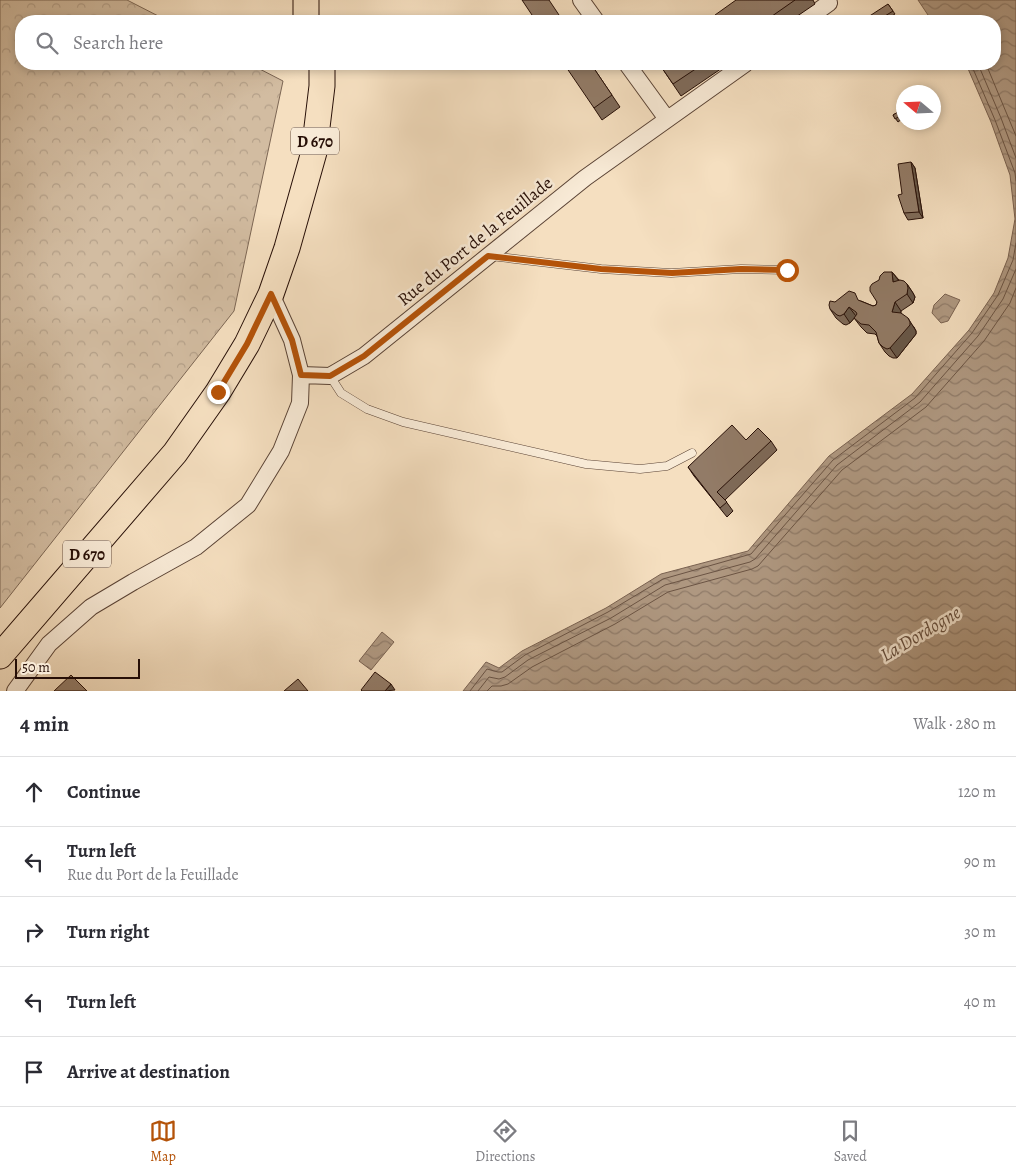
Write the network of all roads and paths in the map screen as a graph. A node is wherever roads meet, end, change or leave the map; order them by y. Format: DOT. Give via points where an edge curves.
graph roads {
  1 [pos="306,0"];
  2 [pos="323,0"];
  3 [pos="581,0"];
  4 [pos="829,3"];
  5 [pos="306,15"];
  6 [pos="323,15"];
  7 [pos="592,15"];
  8 [pos="812,15"];
  9 [pos="307,70"];
  10 [pos="322,70"];
  11 [pos="631,70"];
  12 [pos="736,70"];
  13 [pos="667,119"];
  14 [pos="296,217"];
  15 [pos="488,256"];
  16 [pos="787,270"];
  17 [pos="271,294"];
  18 [pos="301,375"];
  19 [pos="330,376"];
  20 [pos="692,453"];
  21 [pos="0,656"];
  22 [pos="15,691"];
  1 -- 5 [label="main road"];
  2 -- 6 [label="main road"];
  3 -- 7 [label="street"];
  4 -- 8 [label="street"];
  9 -- 14 [label="main road, D 670"];
  10 -- 14 [label="main road, D 670" via="314,152"];
  11 -- 13 [label="street"];
  12 -- 13 [label="street, Rue du Port de la Feuillade"];
  13 -- 15 [label="street, Rue du Port de la Feuillade" via="585,178"];
  14 -- 17 [label="main road, D 670"];
  15 -- 16 [label="lane" via="601,269 672,273"];
  15 -- 19 [label="street, Rue du Port de la Feuillade" via="364,356"];
  17 -- 18 [label="street" via="292,340"];
  17 -- 21 [label="main road, D 670" via="247,344 218,392 175,452"];
  18 -- 19 [label="street"];
  18 -- 22 [label="street" via="300,403 281,451 248,504 196,547 91,607 49,644"];
  19 -- 20 [label="lane" via="341,393 385,416 586,464 640,469 667,466"];
}
